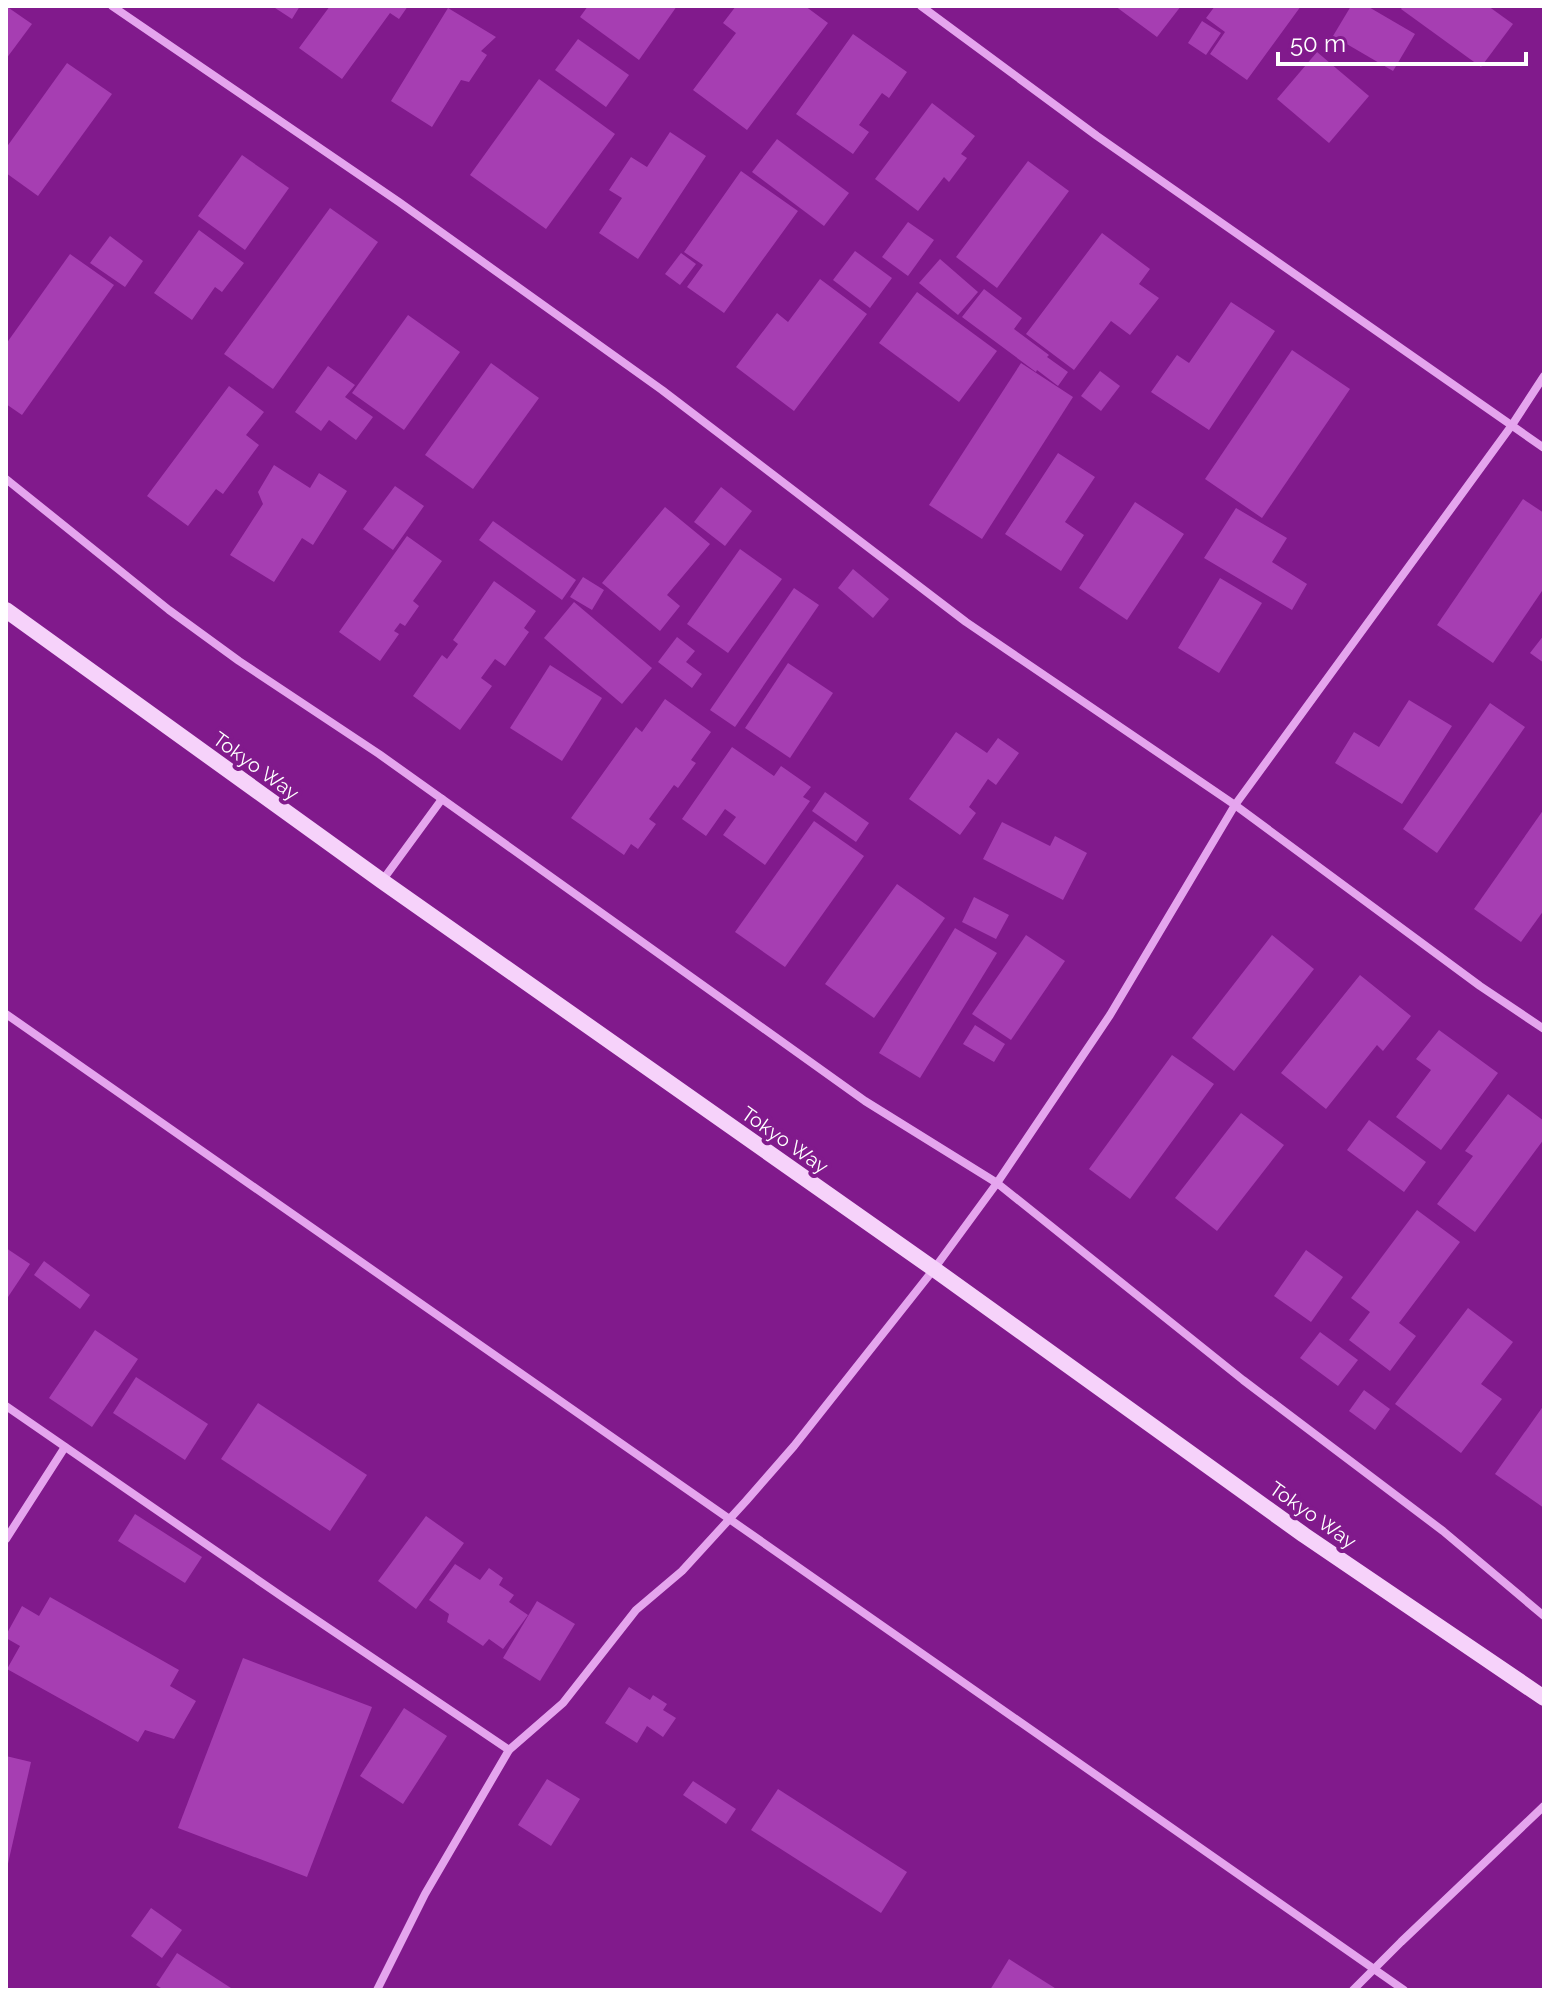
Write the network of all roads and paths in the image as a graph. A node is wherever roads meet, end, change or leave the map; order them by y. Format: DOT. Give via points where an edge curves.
graph roads {
  1 [pos="112,6"];
  2 [pos="921,6"];
  3 [pos="1544,376"];
  4 [pos="1512,425"];
  5 [pos="1544,448"];
  6 [pos="6,479"];
  7 [pos="6,610"];
  8 [pos="442,799"];
  9 [pos="1235,805"];
  10 [pos="382,881"];
  11 [pos="6,1014"];
  12 [pos="1544,1029"];
  13 [pos="997,1183"];
  14 [pos="934,1269"];
  15 [pos="6,1406"];
  16 [pos="65,1447"];
  17 [pos="730,1518"];
  18 [pos="6,1539"];
  19 [pos="1544,1616"];
  20 [pos="1544,1698"];
  21 [pos="509,1750"];
  22 [pos="1544,1806"];
  23 [pos="1374,1969"];
  24 [pos="377,1990"];
  25 [pos="1353,1990"];
  26 [pos="1404,1990"];
  1 -- 9 [label="street" via="662,390 966,622"];
  2 -- 4 [label="street" via="1097,136"];
  3 -- 4 [label="street"];
  4 -- 5 [label="street"];
  4 -- 9 [label="street"];
  6 -- 8 [label="street" via="169,610"];
  7 -- 10 [label="main road, Tokyo Way"];
  8 -- 10 [label="street"];
  8 -- 13 [label="street" via="865,1101"];
  9 -- 12 [label="street"];
  9 -- 13 [label="street" via="1110,1015"];
  10 -- 14 [label="main road, Tokyo Way"];
  11 -- 17 [label="street"];
  13 -- 14 [label="street"];
  13 -- 19 [label="street"];
  14 -- 17 [label="street"];
  14 -- 20 [label="main road, Tokyo Way" via="1304,1535"];
  15 -- 16 [label="street"];
  16 -- 18 [label="street"];
  16 -- 21 [label="street"];
  17 -- 21 [label="street" via="682,1571 636,1610 563,1703"];
  17 -- 23 [label="street"];
  21 -- 24 [label="street" via="425,1894"];
  22 -- 23 [label="street"];
  23 -- 25 [label="street"];
  23 -- 26 [label="street"];
}
